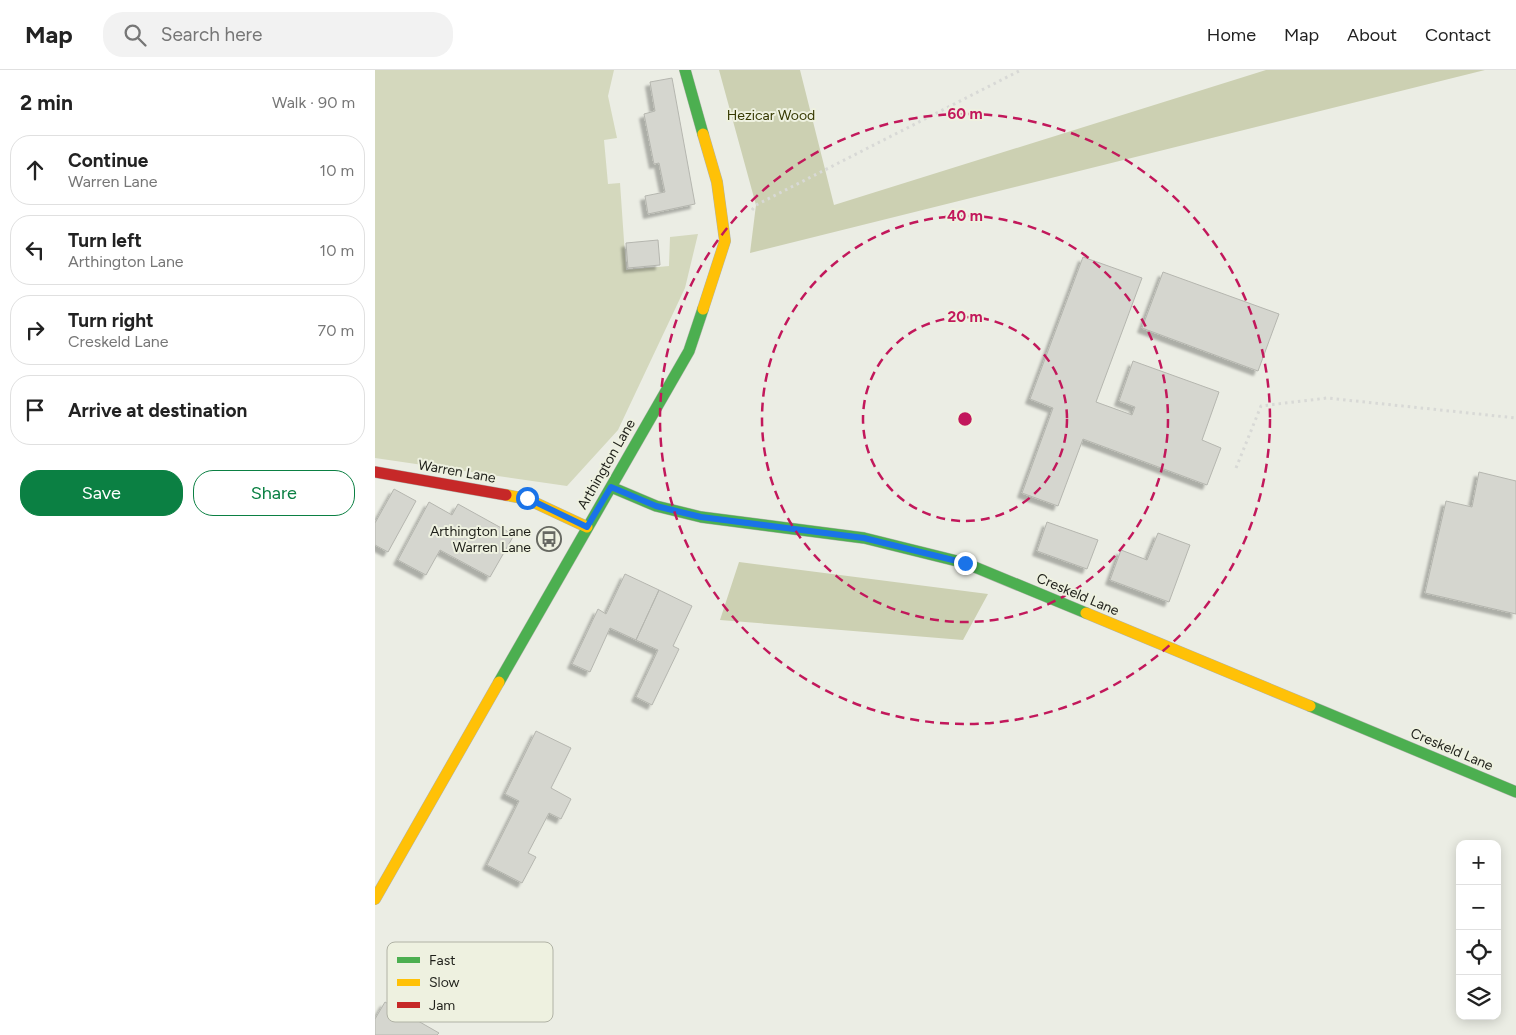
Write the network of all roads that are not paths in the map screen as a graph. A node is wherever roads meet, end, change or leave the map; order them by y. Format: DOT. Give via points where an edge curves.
graph roads {
  1 [pos="685,70"];
  2 [pos="375,472"];
  3 [pos="611,487"];
  4 [pos="587,527"];
  5 [pos="1516,792"];
  6 [pos="375,898"];
  1 -- 3 [label="street, Arthington Lane" via="717,182 725,241 689,351"];
  2 -- 4 [label="street, Warren Lane" via="527,498"];
  3 -- 4 [label="street, Arthington Lane"];
  3 -- 5 [label="street, Creskeld Lane" via="656,506 701,517 864,538 965,563"];
  4 -- 6 [label="street, Arthington Lane"];
}
